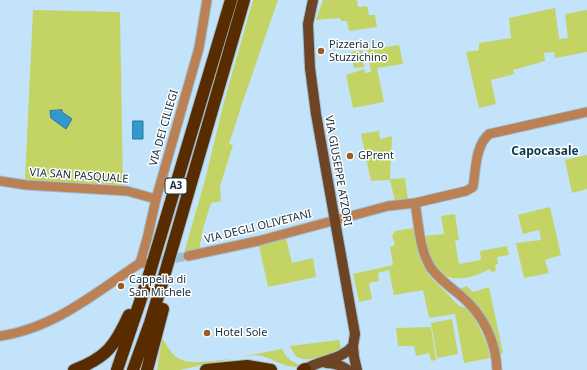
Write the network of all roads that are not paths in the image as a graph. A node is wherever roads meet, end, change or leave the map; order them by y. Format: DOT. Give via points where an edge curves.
graph roads {
  1 [pos="207,0"];
  2 [pos="230,0"];
  3 [pos="244,0"];
  4 [pos="313,0"];
  5 [pos="587,112"];
  6 [pos="203,141"];
  7 [pos="0,181"];
  8 [pos="156,199"];
  9 [pos="414,203"];
  10 [pos="335,220"];
  11 [pos="188,256"];
  12 [pos="149,275"];
  13 [pos="0,336"];
  14 [pos="353,346"];
  15 [pos="323,362"];
  16 [pos="74,370"];
  17 [pos="117,370"];
  18 [pos="133,370"];
  19 [pos="147,370"];
  20 [pos="206,370"];
  21 [pos="271,370"];
  22 [pos="304,370"];
  23 [pos="348,370"];
  24 [pos="357,370"];
  25 [pos="497,370"];
  1 -- 8 [label="street, VIA DEI CILIEGI" via="199,48"];
  2 -- 12 [label="highway, A3"];
  3 -- 6 [label="highway, A3"];
  4 -- 10 [label="main road, VIA GIUSEPPE ATZORI" via="308,24 310,68"];
  5 -- 9 [label="street, VIA DEGLI OLIVETANI" via="489,134 483,139 479,150 473,187 466,191"];
  6 -- 18 [label="highway, A3" via="150,323"];
  6 -- 19 [label="highway" via="194,194"];
  7 -- 8 [label="street, VIA SAN PASQUALE" via="126,191"];
  8 -- 13 [label="street, VIA DEI CILIEGI" via="143,263 53,319 16,334"];
  9 -- 10 [label="street, VIA DEGLI OLIVETANI" via="388,206"];
  9 -- 25 [label="street" via="427,260 432,270 481,316 493,345"];
  10 -- 11 [label="street, VIA DEGLI OLIVETANI"];
  10 -- 14 [label="main road, VIA GIUSEPPE ATZORI" via="355,334"];
  12 -- 16 [label="highway, A3" via="112,346 96,360"];
  12 -- 17 [label="highway, A3"];
  14 -- 15 [label="main road" via="343,355"];
  14 -- 24 [label="main road, VIA GIUSEPPE ATZORI"];
  15 -- 22 [label="main road"];
  15 -- 23 [label="main road" via="333,363"];
  20 -- 21 [label="highway" via="247,366"];
}
